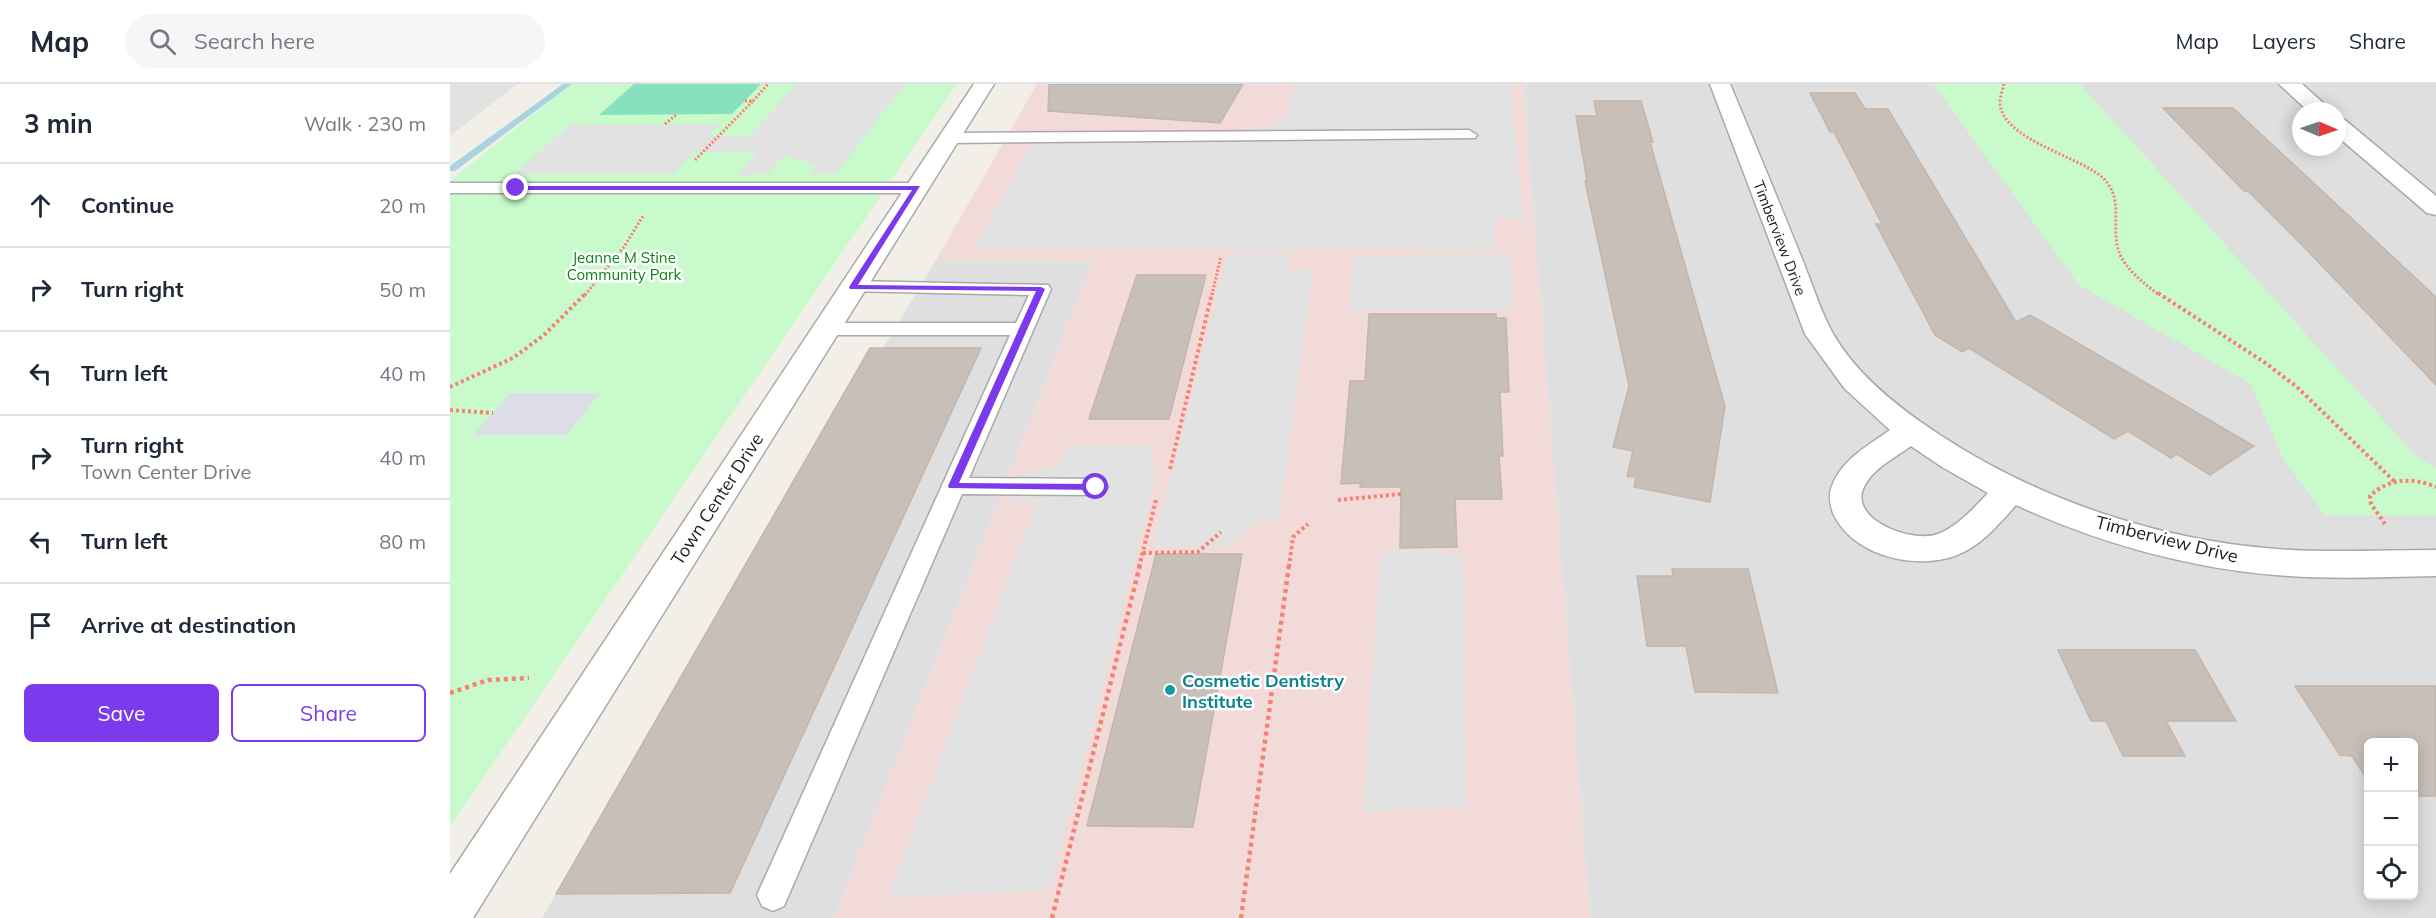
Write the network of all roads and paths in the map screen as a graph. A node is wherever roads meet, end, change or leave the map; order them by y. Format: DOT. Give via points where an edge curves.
graph roads {
  1 [pos="768,84"];
  2 [pos="984,84"];
  3 [pos="1720,84"];
  4 [pos="2004,84"];
  5 [pos="2289,84"];
  6 [pos="745,101"];
  7 [pos="753,101"];
  8 [pos="2310,102"];
  9 [pos="676,115"];
  10 [pos="665,124"];
  11 [pos="2346,133"];
  12 [pos="1469,135"];
  13 [pos="949,138"];
  14 [pos="703,152"];
  15 [pos="450,188"];
  16 [pos="917,188"];
  17 [pos="2436,208"];
  18 [pos="647,211"];
  19 [pos="1221,256"];
  20 [pos="853,287"];
  21 [pos="826,329"];
  22 [pos="1022,329"];
  23 [pos="450,387"];
  24 [pos="450,410"];
  25 [pos="493,413"];
  26 [pos="1911,430"];
  27 [pos="1170,469"];
  28 [pos="2394,481"];
  29 [pos="952,486"];
  30 [pos="1096,487"];
  31 [pos="2436,487"];
  32 [pos="2011,490"];
  33 [pos="1401,494"];
  34 [pos="1156,500"];
  35 [pos="1338,500"];
  36 [pos="1308,524"];
  37 [pos="2385,524"];
  38 [pos="1221,532"];
  39 [pos="1143,553"];
  40 [pos="2436,563"];
  41 [pos="529,678"];
  42 [pos="450,693"];
  43 [pos="773,896"];
  44 [pos="450,914"];
  45 [pos="1052,918"];
  46 [pos="1241,918"];
  1 -- 7 [label="path"];
  2 -- 13 [label="street, Town Center Drive"];
  3 -- 26 [label="street, Timberview Drive" via="1819,334 1870,397"];
  4 -- 28 [label="path" via="2000,106 2017,130 2036,144 2088,166 2104,178 2118,213 2119,254 2135,274 2179,308 2283,375"];
  5 -- 8 [label="street"];
  6 -- 7 [label="path"];
  7 -- 14 [label="path"];
  9 -- 10 [label="path"];
  11 -- 17 [label="street"];
  12 -- 13 [label="lane"];
  13 -- 16 [label="street, Town Center Drive"];
  15 -- 16 [label="lane"];
  16 -- 20 [label="street, Town Center Drive"];
  18 -- 23 [label="path" via="606,269 555,322 513,357"];
  19 -- 27 [label="path"];
  20 -- 21 [label="street, Town Center Drive"];
  20 -- 22 [label="lane" via="1041,289"];
  21 -- 22 [label="lane"];
  21 -- 44 [label="street, Town Center Drive"];
  22 -- 29 [label="lane"];
  24 -- 25 [label="path"];
  26 -- 32 [label="street, Timberview Drive"];
  26 -- 32 [label="street" via="1854,474 1846,490 1848,512 1863,529 1886,544 1918,550 1942,548 1961,538"];
  28 -- 31 [label="path"];
  28 -- 37 [label="path" via="2370,496"];
  29 -- 30 [label="lane"];
  29 -- 43 [label="lane"];
  32 -- 40 [label="street, Timberview Drive" via="2127,532 2241,557 2306,563"];
  33 -- 35 [label="path"];
  34 -- 39 [label="path"];
  36 -- 46 [label="path" via="1293,537"];
  38 -- 39 [label="path" via="1198,552"];
  39 -- 45 [label="path"];
  41 -- 42 [label="path" via="488,679"];
}
